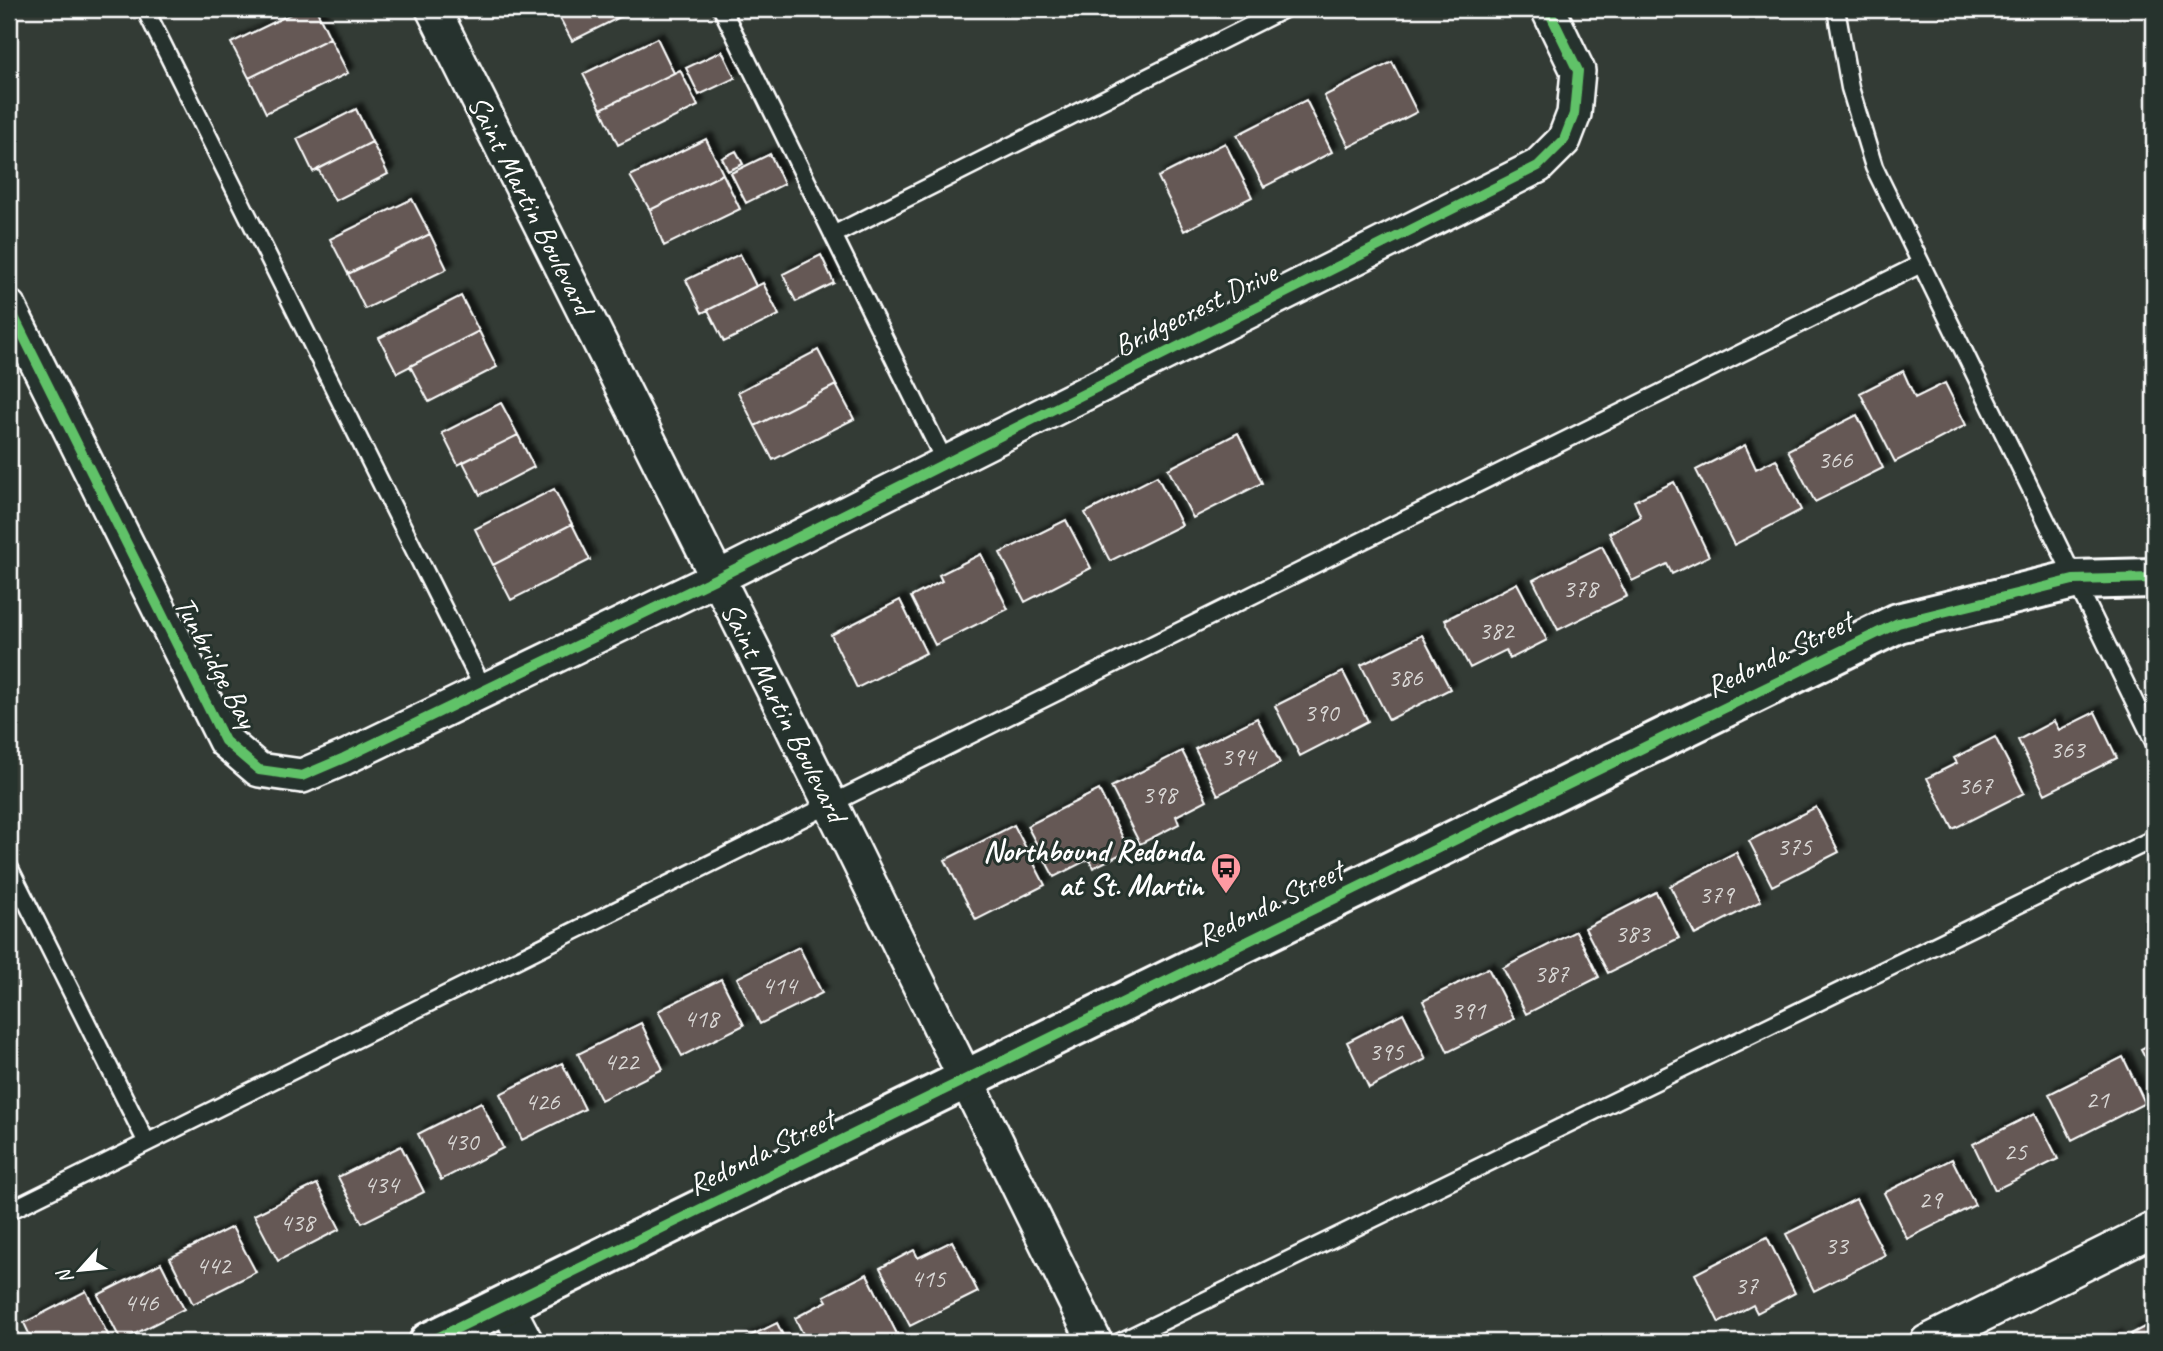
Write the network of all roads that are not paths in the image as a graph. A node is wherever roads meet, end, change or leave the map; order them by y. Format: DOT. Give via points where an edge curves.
graph roads {
  1 [pos="145,9"];
  2 [pos="433,9"];
  3 [pos="722,9"];
  4 [pos="1284,9"];
  5 [pos="1548,9"];
  6 [pos="1836,9"];
  7 [pos="833,235"];
  8 [pos="1920,264"];
  9 [pos="9,307"];
  10 [pos="945,461"];
  11 [pos="717,578"];
  12 [pos="2154,578"];
  13 [pos="2073,580"];
  14 [pos="485,692"];
  15 [pos="2154,742"];
  16 [pos="831,805"];
  17 [pos="2154,836"];
  18 [pos="9,867"];
  19 [pos="965,1081"];
  20 [pos="146,1141"];
  21 [pos="9,1211"];
  22 [pos="2154,1229"];
  23 [pos="506,1304"];
  24 [pos="429,1342"];
  25 [pos="526,1342"];
  26 [pos="1095,1342"];
  27 [pos="1120,1342"];
  28 [pos="1927,1342"];
  1 -- 14 [label="lane"];
  2 -- 11 [label="street, Saint Martin Boulevard"];
  3 -- 7 [label="lane"];
  4 -- 7 [label="lane"];
  5 -- 10 [label="street, Bridgecrest Drive" via="1578,71 1574,114 1564,141 1538,166"];
  6 -- 8 [label="lane" via="1850,88 1874,167"];
  7 -- 10 [label="lane"];
  8 -- 13 [label="lane"];
  8 -- 16 [label="lane"];
  9 -- 14 [label="street, Tunbridge Bay" via="225,741 259,770 302,776"];
  10 -- 11 [label="street, Bridgecrest Drive"];
  11 -- 14 [label="street, Tunbridge Bay"];
  11 -- 16 [label="street, Saint Martin Boulevard"];
  12 -- 13 [label="street, Redonda Street"];
  13 -- 15 [label="lane"];
  13 -- 19 [label="street, Redonda Street" via="1898,623"];
  16 -- 19 [label="street, Saint Martin Boulevard"];
  16 -- 20 [label="lane"];
  17 -- 27 [label="lane"];
  18 -- 20 [label="lane"];
  19 -- 23 [label="street, Redonda Street"];
  19 -- 26 [label="street, Saint Martin Boulevard"];
  20 -- 21 [label="lane"];
  22 -- 28 [label="street"];
  23 -- 24 [label="street, Redonda Street"];
  23 -- 25 [label="street"];
}
